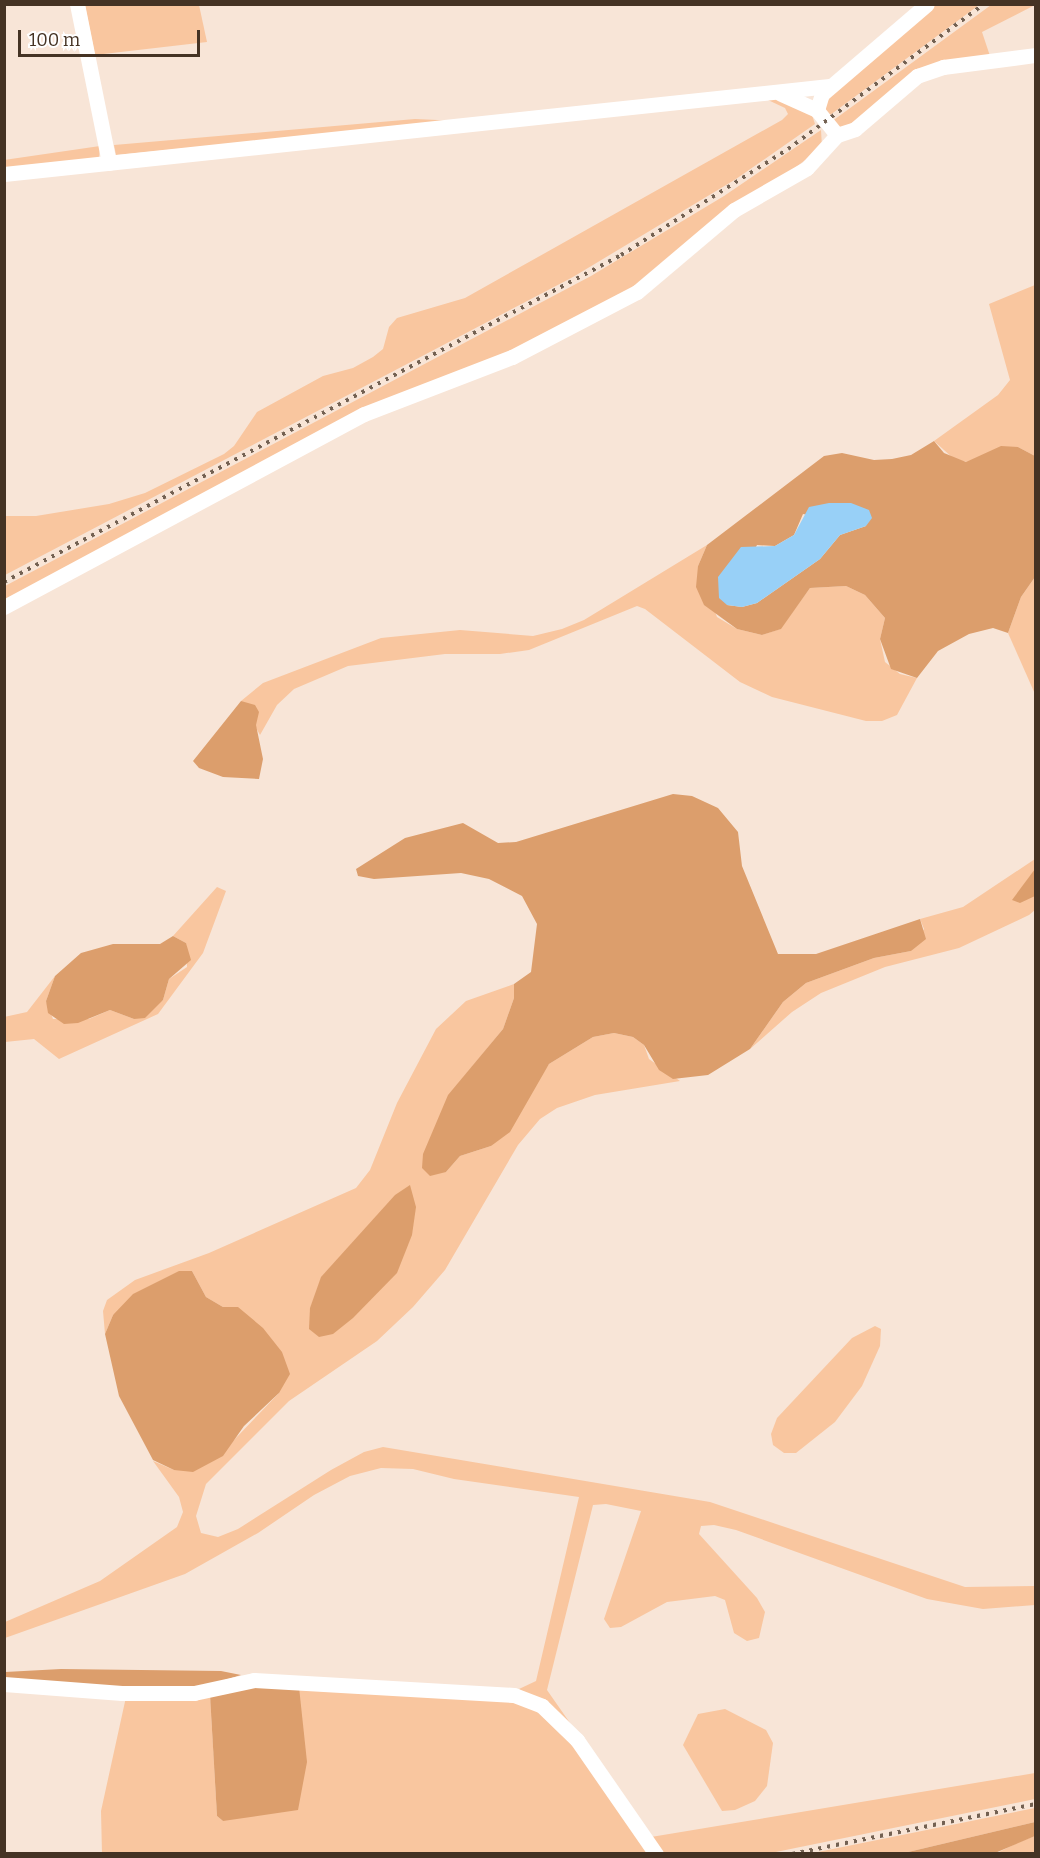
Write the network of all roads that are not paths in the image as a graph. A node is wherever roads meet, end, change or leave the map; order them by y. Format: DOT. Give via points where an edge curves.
graph roads {
  1 [pos="77,4"];
  2 [pos="927,4"];
  3 [pos="1035,55"];
  4 [pos="829,86"];
  5 [pos="781,94"];
  6 [pos="817,110"];
  7 [pos="837,135"];
  8 [pos="109,163"];
  9 [pos="4,174"];
  10 [pos="4,607"];
  11 [pos="4,1684"];
  12 [pos="656,1854"];
  1 -- 8 [label="street"];
  2 -- 4 [label="street" via="889,34 860,65"];
  3 -- 7 [label="street" via="930,70 906,84 855,129"];
  4 -- 5 [label="street"];
  4 -- 6 [label="street"];
  5 -- 6 [label="street"];
  5 -- 8 [label="street"];
  6 -- 7 [label="street"];
  7 -- 10 [label="street" via="807,168 750,198 637,292 512,357 364,414"];
  8 -- 9 [label="street"];
  11 -- 12 [label="street" via="122,1693 194,1693 254,1680 514,1695 542,1706 577,1740"];
}
